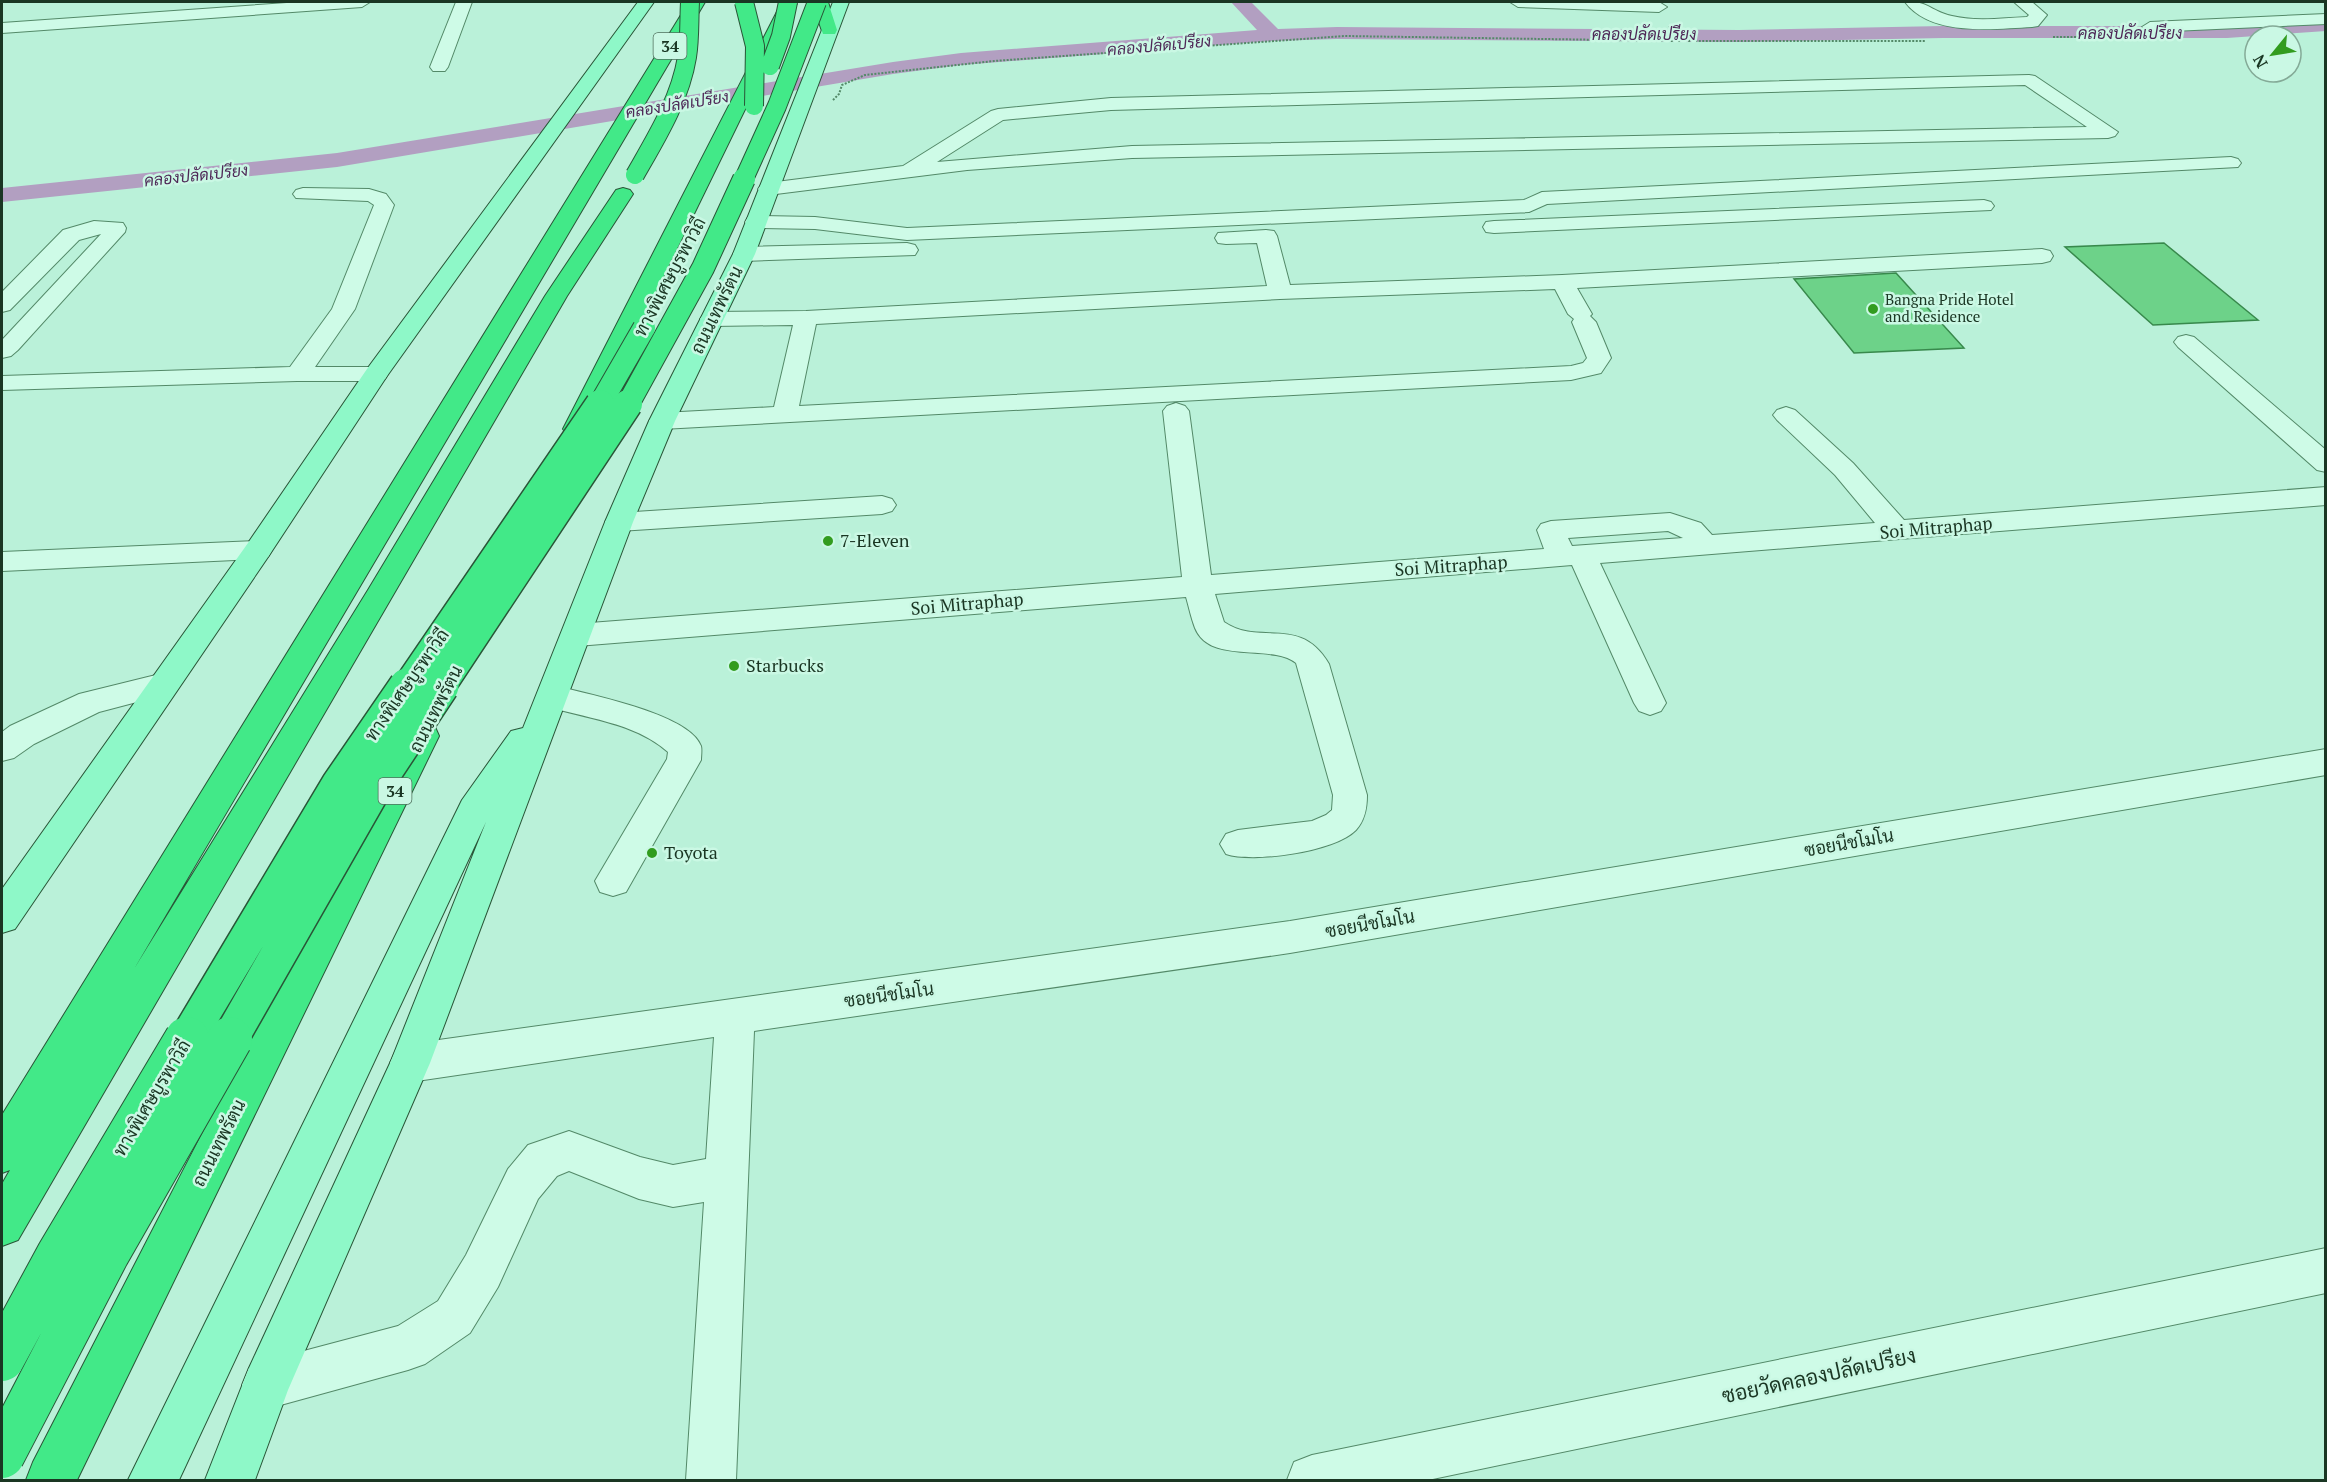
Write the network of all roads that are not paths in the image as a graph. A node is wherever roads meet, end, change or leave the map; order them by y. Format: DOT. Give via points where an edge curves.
graph roads {
  1 [pos="362,2"];
  2 [pos="464,2"];
  3 [pos="646,2"];
  4 [pos="690,2"];
  5 [pos="697,2"];
  6 [pos="744,2"];
  7 [pos="789,2"];
  8 [pos="841,2"];
  9 [pos="1518,2"];
  10 [pos="1913,2"];
  11 [pos="2022,2"];
  12 [pos="1658,4"];
  13 [pos="2189,7"];
  14 [pos="822,11"];
  15 [pos="2325,19"];
  16 [pos="2221,24"];
  17 [pos="2150,27"];
  18 [pos="2,28"];
  19 [pos="1672,31"];
  20 [pos="439,67"];
  21 [pos="749,94"];
  22 [pos="2231,163"];
  23 [pos="909,171"];
  24 [pos="768,189"];
  25 [pos="303,194"];
  26 [pos="1984,206"];
  27 [pos="756,222"];
  28 [pos="1266,236"];
  29 [pos="744,254"];
  30 [pos="2042,256"];
  31 [pos="1562,282"];
  32 [pos="1280,292"];
  33 [pos="2,305"];
  34 [pos="806,318"];
  35 [pos="712,319"];
  36 [pos="2186,342"];
  37 [pos="2,351"];
  38 [pos="297,374"];
  39 [pos="376,374"];
  40 [pos="2,383"];
  41 [pos="2244,393"];
  42 [pos="1176,411"];
  43 [pos="785,414"];
  44 [pos="1786,416"];
  45 [pos="662,421"];
  46 [pos="2325,464"];
  47 [pos="2325,495"];
  48 [pos="882,505"];
  49 [pos="619,522"];
  50 [pos="1898,531"];
  51 [pos="1705,546"];
  52 [pos="258,550"];
  53 [pos="1572,557"];
  54 [pos="2,562"];
  55 [pos="1198,585"];
  56 [pos="577,635"];
  57 [pos="164,684"];
  58 [pos="554,695"];
  59 [pos="1650,703"];
  60 [pos="2,749"];
  61 [pos="2325,762"];
  62 [pos="1238,844"];
  63 [pos="613,881"];
  64 [pos="2,918"];
  65 [pos="735,1017"];
  66 [pos="410,1063"];
  67 [pos="2,1153"];
  68 [pos="727,1178"];
  69 [pos="2,1224"];
  70 [pos="2325,1270"];
  71 [pos="2,1359"];
  72 [pos="266,1385"];
  73 [pos="2,1456"];
  74 [pos="51,1480"];
  75 [pos="153,1480"];
  76 [pos="230,1480"];
  77 [pos="711,1480"];
  78 [pos="1312,1480"];
  1 -- 18 [label="street"];
  2 -- 20 [label="street"];
  3 -- 39 [label="main road, 34"];
  4 -- 69 [label="highway, bridge" via="686,64 678,93 629,185 556,296"];
  5 -- 67 [label="highway, 34"];
  6 -- 21 [label="highway, bridge" via="755,46"];
  7 -- 21 [label="highway, ถนนเทพรัตน / 34"];
  7 -- 21 [label="highway, ทางพิเศษบูรพาวิถี, bridge" via="781,36"];
  8 -- 14 [label="main road, ถนนเทพรัตน"];
  9 -- 12 [label="street"];
  10 -- 11 [label="street" via="1937,19 1955,23 2032,22 2039,15"];
  12 -- 19 [label="street"];
  13 -- 16 [label="street"];
  14 -- 24 [label="main road, ถนนเทพรัตน" via="818,85"];
  14 -- 73 [label="highway, bridge" via="703,268 626,407 374,787 106,1254"];
  15 -- 16 [label="street"];
  16 -- 17 [label="street"];
  21 -- 71 [label="highway, ทางพิเศษบูรพาวิถี, bridge" via="679,268 599,405 339,785 59,1254"];
  21 -- 74 [label="highway, ถนนเทพรัตน / 34"];
  22 -- 27 [label="street" via="1542,198 1529,206 919,233"];
  23 -- 23 [label="street" via="1132,152 2108,132 2029,80 1111,104 998,115"];
  23 -- 24 [label="street"];
  24 -- 27 [label="main road, ถนนเทพรัตน"];
  25 -- 38 [label="street" via="369,195 379,198 384,205 343,309"];
  26 -- 28 [label="street"];
  27 -- 29 [label="main road, ถนนเทพรัตน"];
  28 -- 29 [label="street"];
  28 -- 32 [label="street"];
  29 -- 35 [label="main road, ถนนเทพรัตน"];
  30 -- 31 [label="street"];
  31 -- 32 [label="street"];
  31 -- 43 [label="street" via="1599,358 1592,368 1571,373"];
  32 -- 34 [label="street"];
  33 -- 37 [label="street" via="70,235 94,227 115,228"];
  34 -- 35 [label="street"];
  34 -- 43 [label="street"];
  35 -- 45 [label="main road, ถนนเทพรัตน"];
  36 -- 41 [label="street"];
  38 -- 39 [label="street"];
  38 -- 40 [label="street"];
  39 -- 52 [label="main road, 34"];
  41 -- 46 [label="street"];
  41 -- 47 [label="street" via="2227,401 2233,412"];
  42 -- 55 [label="street"];
  43 -- 45 [label="street"];
  44 -- 50 [label="street" via="1844,469"];
  45 -- 49 [label="main road, ถนนเทพรัตน"];
  47 -- 50 [label="street, Soi Mitraphap"];
  48 -- 49 [label="street"];
  49 -- 56 [label="main road, ถนนเทพรัตน"];
  50 -- 51 [label="street, Soi Mitraphap"];
  51 -- 53 [label="street, Soi Mitraphap"];
  51 -- 53 [label="street" via="1691,529 1670,522 1551,530"];
  52 -- 54 [label="street"];
  52 -- 57 [label="main road, 34"];
  53 -- 55 [label="street, Soi Mitraphap"];
  53 -- 59 [label="street"];
  55 -- 56 [label="street, Soi Mitraphap"];
  55 -- 62 [label="street" via="1210,628 1220,635 1233,641 1293,646 1308,653 1350,795 1350,808 1338,826 1324,832"];
  56 -- 58 [label="main road, ถนนเทพรัตน"];
  57 -- 60 [label="street" via="90,702"];
  57 -- 64 [label="main road, 34"];
  58 -- 63 [label="street" via="650,724 677,738 685,748 684,760"];
  58 -- 66 [label="main road, ถนนเทพรัตน"];
  58 -- 75 [label="main road" via="474,810"];
  61 -- 65 [label="street, ซอยนีชโมโน" via="1290,938"];
  65 -- 66 [label="street, ซอยนีชโมโน"];
  65 -- 68 [label="street"];
  66 -- 72 [label="main road, ถนนเทพรัตน"];
  68 -- 72 [label="street" via="673,1186 639,1178 569,1151 543,1160 523,1184 482,1271 454,1317 408,1347"];
  68 -- 77 [label="street"];
  70 -- 78 [label="street, ซอยวัดคลองปลัดเปรียง"];
  72 -- 76 [label="main road, ถนนเทพรัตน"];
}
